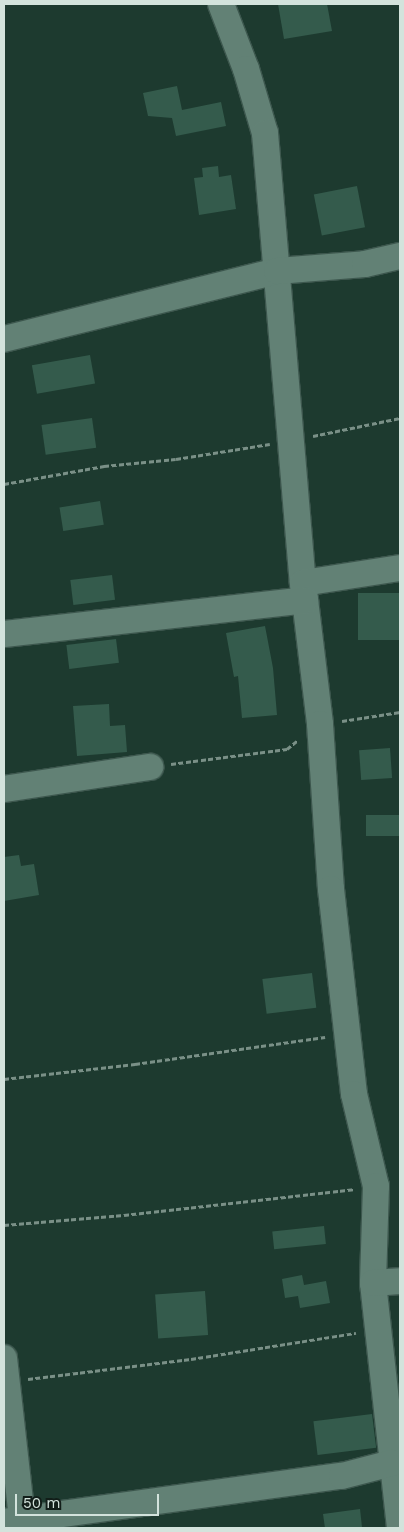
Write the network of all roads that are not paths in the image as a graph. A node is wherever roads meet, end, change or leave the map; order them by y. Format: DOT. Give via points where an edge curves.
graph roads {
  1 [pos="221,4"];
  2 [pos="400,256"];
  3 [pos="277,271"];
  4 [pos="4,339"];
  5 [pos="400,568"];
  6 [pos="304,591"];
  7 [pos="4,634"];
  8 [pos="150,767"];
  9 [pos="4,789"];
  10 [pos="400,1281"];
  11 [pos="373,1283"];
  12 [pos="6,1370"];
  13 [pos="392,1463"];
  14 [pos="16,1523"];
  15 [pos="400,1528"];
  1 -- 3 [label="street" via="246,69 264,133"];
  2 -- 3 [label="street" via="355,265"];
  3 -- 4 [label="street"];
  3 -- 6 [label="street"];
  5 -- 6 [label="street"];
  6 -- 7 [label="street"];
  6 -- 11 [label="street" via="320,724 331,889 354,1094 376,1186"];
  8 -- 9 [label="street"];
  10 -- 11 [label="street"];
  11 -- 13 [label="street"];
  12 -- 14 [label="street"];
  13 -- 14 [label="street" via="342,1476"];
  13 -- 15 [label="street"];
}
